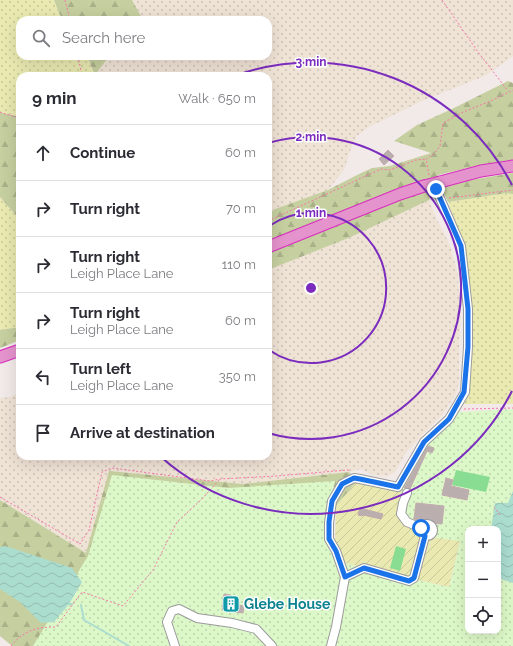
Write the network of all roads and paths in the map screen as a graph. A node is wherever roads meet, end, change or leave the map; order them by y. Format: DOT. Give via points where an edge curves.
graph roads {
  1 [pos="65,0"];
  2 [pos="442,0"];
  3 [pos="69,16"];
  4 [pos="79,60"];
  5 [pos="81,72"];
  6 [pos="513,90"];
  7 [pos="508,92"];
  8 [pos="0,112"];
  9 [pos="16,117"];
  10 [pos="426,159"];
  11 [pos="513,166"];
  12 [pos="429,176"];
  13 [pos="438,185"];
  14 [pos="513,190"];
  15 [pos="440,199"];
  16 [pos="272,219"];
  17 [pos="272,245"];
  18 [pos="16,351"];
  19 [pos="0,357"];
  20 [pos="513,408"];
  21 [pos="456,409"];
  22 [pos="220,479"];
  23 [pos="360,479"];
  24 [pos="407,493"];
  25 [pos="0,497"];
  26 [pos="494,507"];
  27 [pos="500,516"];
  28 [pos="345,577"];
  29 [pos="11,646"];
  30 [pos="175,646"];
  31 [pos="272,646"];
  32 [pos="331,646"];
  1 -- 3 [label="path"];
  2 -- 7 [label="path"];
  4 -- 5 [label="path"];
  6 -- 7 [label="path"];
  7 -- 10 [label="path" via="443,123 440,146"];
  8 -- 9 [label="path"];
  10 -- 12 [label="path"];
  10 -- 16 [label="path" via="390,170 381,169"];
  11 -- 13 [label="highway" via="481,171"];
  13 -- 15 [label="lane"];
  13 -- 17 [label="highway, bridge" via="424,186 400,194"];
  14 -- 15 [label="path"];
  15 -- 21 [label="lane" via="461,246 468,309 464,392"];
  18 -- 19 [label="highway"];
  20 -- 21 [label="path"];
  21 -- 23 [label="lane" via="424,442 398,487"];
  22 -- 23 [label="path" via="348,470"];
  22 -- 25 [label="path" via="210,481 112,468 102,472 89,530 80,544"];
  22 -- 29 [label="path" via="177,522 153,570 124,606 82,592 56,627 42,627 28,632"];
  23 -- 28 [label="lane" via="354,478 342,484 332,501 329,539"];
  24 -- 28 [label="lane" via="401,514 407,522 421,528 428,524 433,528 433,533 425,536 414,578 409,581 364,568"];
  26 -- 27 [label="path"];
  28 -- 32 [label="lane"];
  30 -- 31 [label="lane" via="167,622 172,611 179,609 197,618 232,623 256,630"];
}
